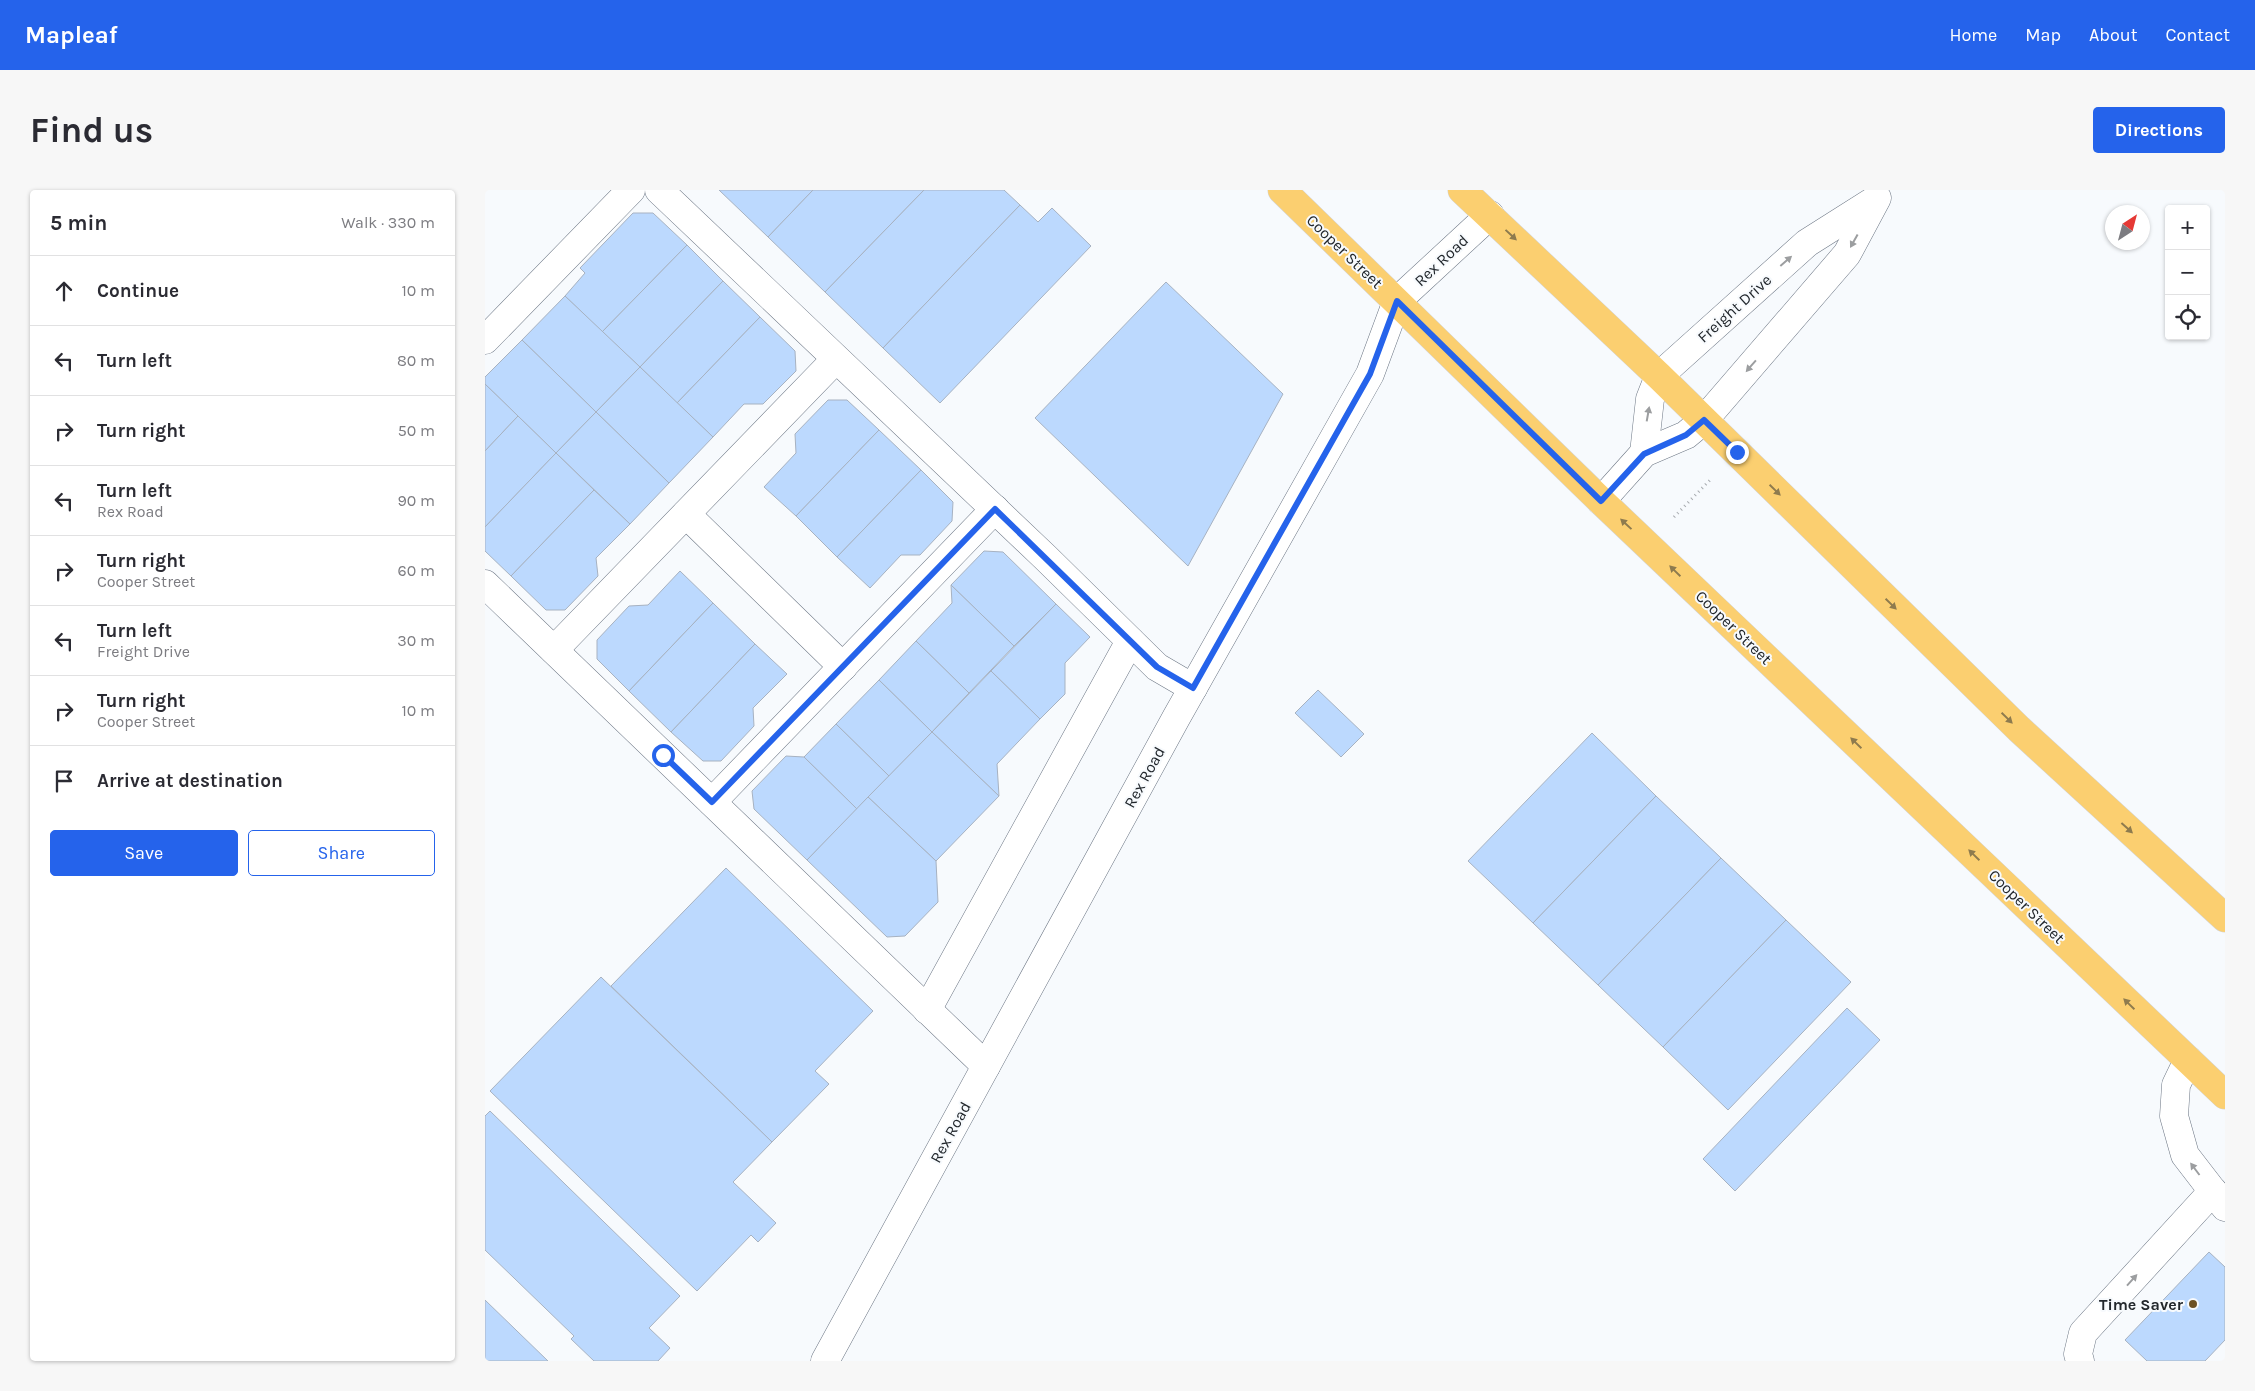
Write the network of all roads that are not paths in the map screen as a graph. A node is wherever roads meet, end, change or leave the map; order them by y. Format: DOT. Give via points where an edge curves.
graph roads {
  1 [pos="631,190"];
  2 [pos="659,190"];
  3 [pos="1282,190"];
  4 [pos="1462,190"];
  5 [pos="1881,194"];
  6 [pos="1489,215"];
  7 [pos="1397,301"];
  8 [pos="485,340"];
  9 [pos="835,360"];
  10 [pos="1659,376"];
  11 [pos="1704,420"];
  12 [pos="1644,454"];
  13 [pos="1601,501"];
  14 [pos="995,509"];
  15 [pos="686,514"];
  16 [pos="485,584"];
  17 [pos="1130,641"];
  18 [pos="554,650"];
  19 [pos="843,667"];
  20 [pos="1193,688"];
  21 [pos="712,802"];
  22 [pos="2225,918"];
  23 [pos="927,1010"];
  24 [pos="2188,1060"];
  25 [pos="986,1066"];
  26 [pos="2225,1095"];
  27 [pos="2219,1199"];
  28 [pos="825,1361"];
  29 [pos="2080,1361"];
  1 -- 8 [label="street"];
  2 -- 9 [label="street"];
  3 -- 7 [label="main road, Cooper Street"];
  4 -- 6 [label="main road"];
  10 -- 5 [label="street, Freight Drive, one-way" via="1807,243"];
  5 -- 11 [label="street, Freight Drive, one-way" via="1847,254"];
  6 -- 7 [label="street, Rex Road"];
  6 -- 10 [label="main road, one-way"];
  7 -- 13 [label="main road, Cooper Street"];
  7 -- 20 [label="street, Rex Road" via="1370,374"];
  9 -- 14 [label="street"];
  9 -- 15 [label="street"];
  10 -- 11 [label="main road"];
  12 -- 10 [label="street, Freight Drive, one-way" via="1650,399"];
  11 -- 12 [label="street, Freight Drive" via="1686,435"];
  11 -- 22 [label="main road, one-way" via="2019,729"];
  12 -- 13 [label="street, Freight Drive"];
  24 -- 13 [label="main road, Cooper Street, one-way"];
  14 -- 17 [label="street"];
  14 -- 19 [label="street"];
  15 -- 18 [label="street"];
  15 -- 19 [label="street"];
  16 -- 18 [label="street"];
  17 -- 20 [label="street" via="1157,667"];
  17 -- 23 [label="street"];
  18 -- 21 [label="street"];
  19 -- 21 [label="street"];
  20 -- 25 [label="street, Rex Road"];
  21 -- 23 [label="street"];
  23 -- 25 [label="street"];
  24 -- 26 [label="main road, Cooper Street"];
  27 -- 24 [label="street, one-way" via="2185,1155 2174,1116 2177,1085"];
  25 -- 28 [label="street, Rex Road"];
  29 -- 27 [label="street, one-way" via="2078,1354 2083,1333"];
}
